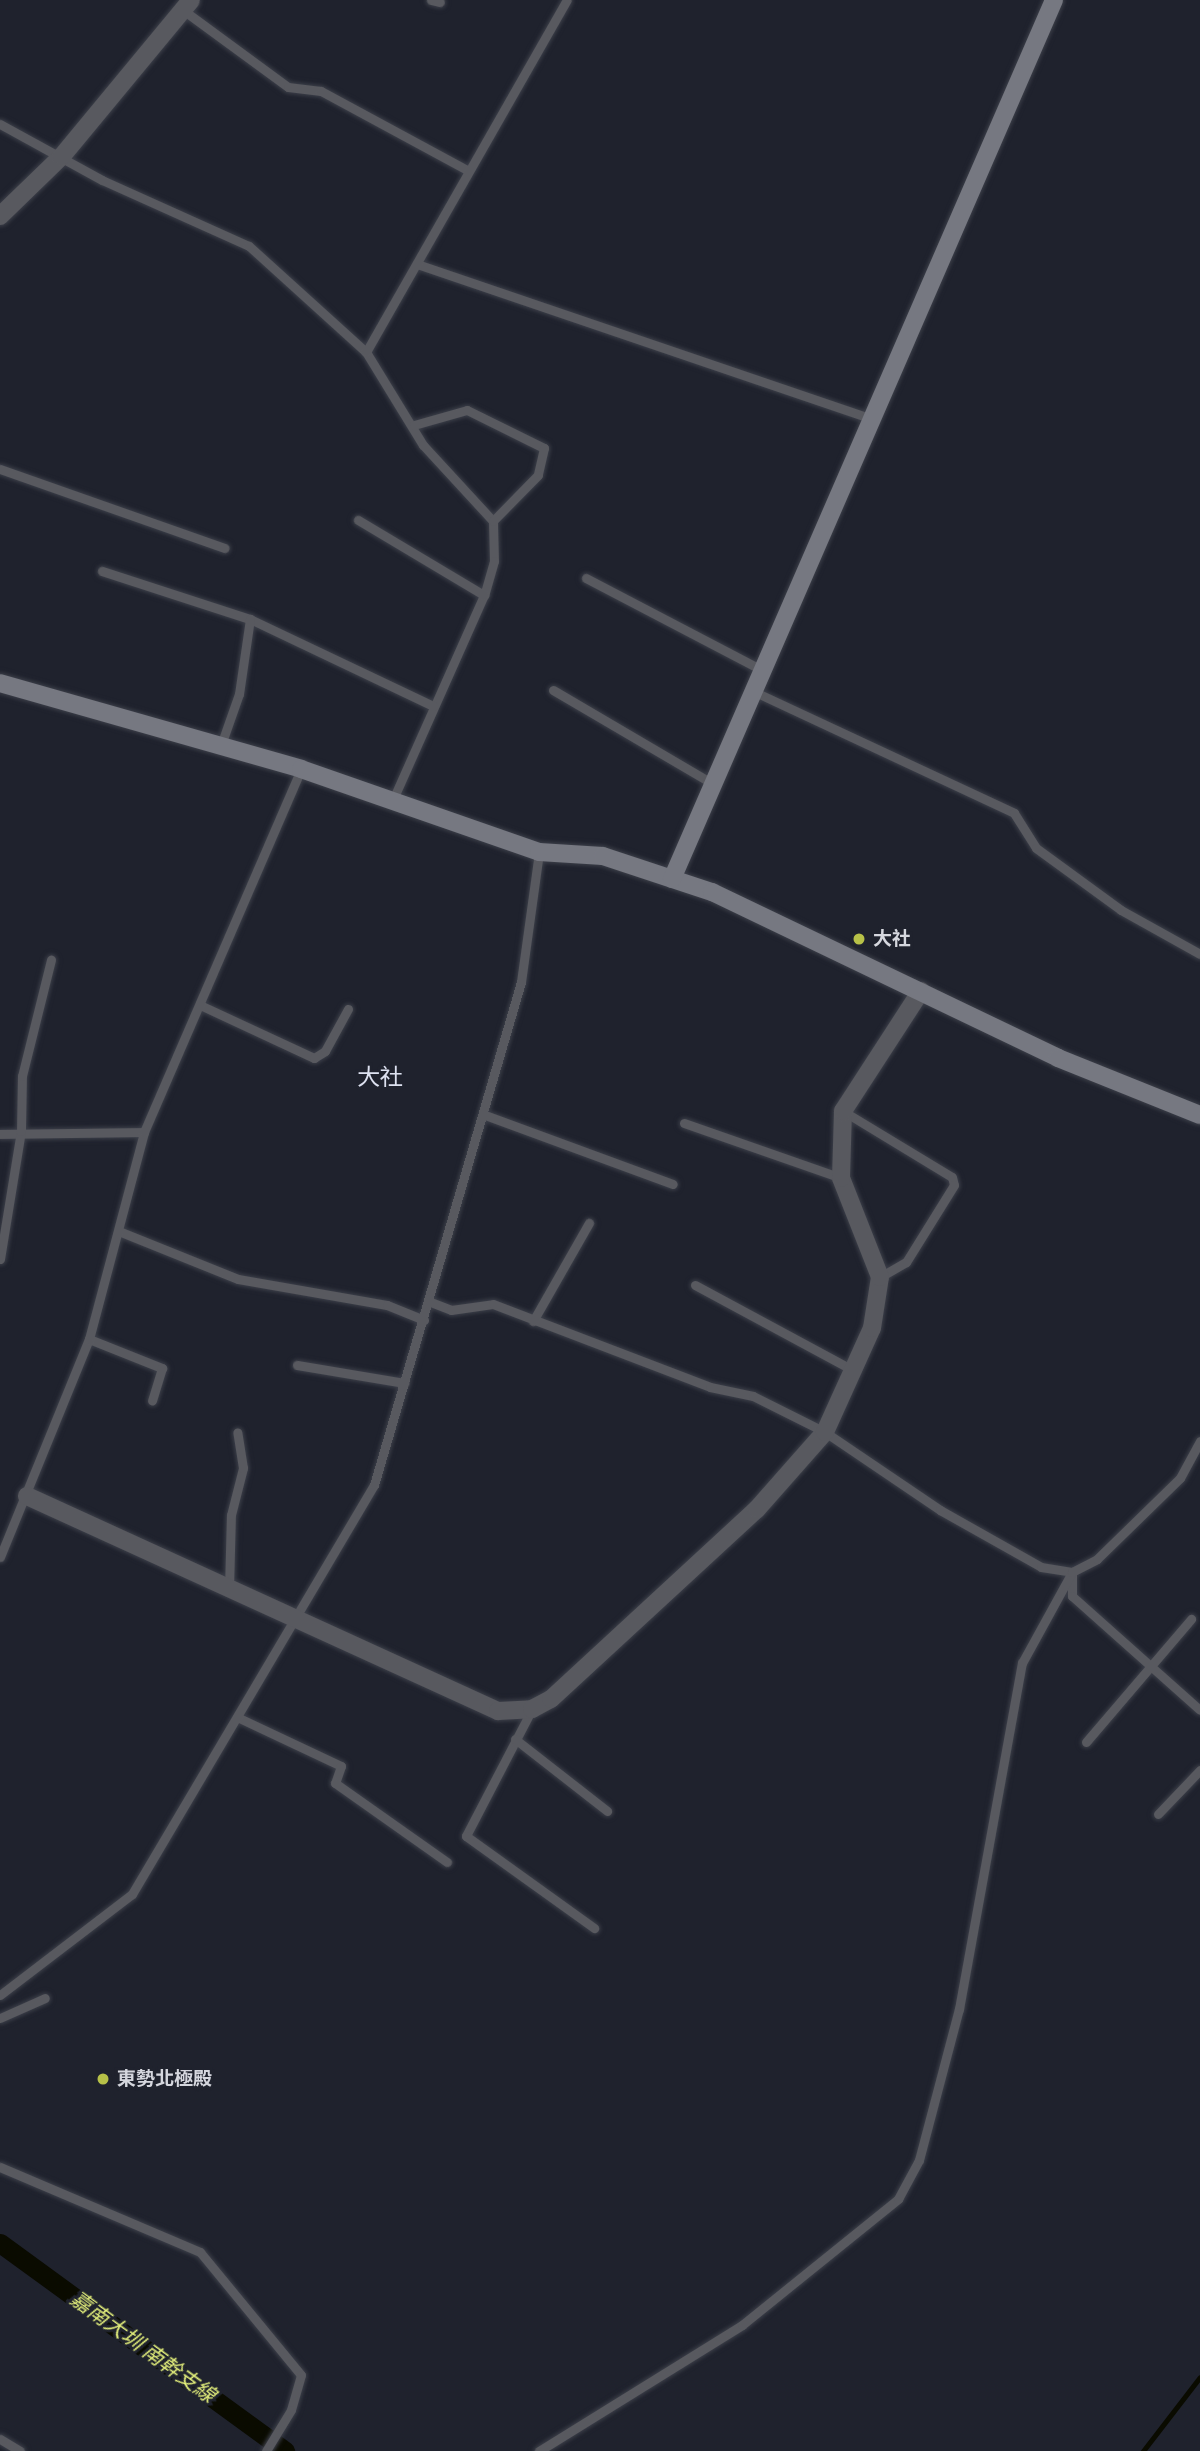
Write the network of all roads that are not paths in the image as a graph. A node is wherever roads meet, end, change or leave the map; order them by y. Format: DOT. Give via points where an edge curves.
graph roads {
  1 [pos="567,0"];
  2 [pos="1054,0"];
  3 [pos="187,5"];
  4 [pos="0,124"];
  5 [pos="62,156"];
  6 [pos="467,170"];
  7 [pos="0,216"];
  8 [pos="417,264"];
  9 [pos="366,352"];
  10 [pos="874,420"];
  11 [pos="414,425"];
  12 [pos="0,470"];
  13 [pos="358,520"];
  14 [pos="493,521"];
  15 [pos="224,548"];
  16 [pos="102,571"];
  17 [pos="586,578"];
  18 [pos="484,595"];
  19 [pos="250,619"];
  20 [pos="764,671"];
  21 [pos="0,683"];
  22 [pos="553,690"];
  23 [pos="755,692"];
  24 [pos="433,706"];
  25 [pos="221,745"];
  26 [pos="301,769"];
  27 [pos="713,783"];
  28 [pos="393,799"];
  29 [pos="539,852"];
  30 [pos="672,880"];
  31 [pos="1200,954"];
  32 [pos="51,960"];
  33 [pos="921,991"];
  34 [pos="200,1005"];
  35 [pos="348,1009"];
  36 [pos="843,1111"];
  37 [pos="485,1115"];
  38 [pos="1200,1115"];
  39 [pos="684,1123"];
  40 [pos="21,1131"];
  41 [pos="144,1132"];
  42 [pos="0,1133"];
  43 [pos="841,1178"];
  44 [pos="673,1184"];
  45 [pos="589,1223"];
  46 [pos="121,1232"];
  47 [pos="0,1259"];
  48 [pos="880,1277"];
  49 [pos="695,1285"];
  50 [pos="428,1301"];
  51 [pos="424,1320"];
  52 [pos="533,1321"];
  53 [pos="89,1339"];
  54 [pos="297,1365"];
  55 [pos="851,1369"];
  56 [pos="404,1383"];
  57 [pos="152,1400"];
  58 [pos="237,1432"];
  59 [pos="825,1432"];
  60 [pos="1200,1441"];
  61 [pos="27,1496"];
  62 [pos="0,1558"];
  63 [pos="1072,1572"];
  64 [pos="229,1591"];
  65 [pos="294,1619"];
  66 [pos="1191,1619"];
  67 [pos="1154,1668"];
  68 [pos="532,1709"];
  69 [pos="1200,1710"];
  70 [pos="237,1717"];
  71 [pos="515,1739"];
  72 [pos="1086,1742"];
  73 [pos="1200,1770"];
  74 [pos="607,1811"];
  75 [pos="1158,1814"];
  76 [pos="447,1862"];
  77 [pos="594,1928"];
  78 [pos="0,1995"];
  79 [pos="46,1998"];
  80 [pos="0,2018"];
  81 [pos="0,2166"];
  82 [pos="0,2439"];
  83 [pos="20,2451"];
  84 [pos="266,2451"];
  85 [pos="539,2451"];
  1 -- 6 [label="lane"];
  2 -- 10 [label="street"];
  3 -- 5 [label="street"];
  3 -- 6 [label="lane" via="288,87 321,91"];
  4 -- 5 [label="lane"];
  5 -- 7 [label="street"];
  5 -- 9 [label="lane" via="249,246"];
  6 -- 8 [label="lane"];
  8 -- 9 [label="lane"];
  8 -- 10 [label="lane"];
  9 -- 11 [label="lane"];
  10 -- 20 [label="street"];
  11 -- 14 [label="lane" via="423,445"];
  11 -- 14 [label="lane" via="467,410 544,448 538,475"];
  12 -- 15 [label="lane"];
  13 -- 18 [label="lane"];
  14 -- 18 [label="lane" via="494,561"];
  16 -- 19 [label="lane"];
  17 -- 20 [label="lane"];
  18 -- 24 [label="lane"];
  19 -- 24 [label="lane"];
  19 -- 25 [label="lane" via="239,694"];
  20 -- 23 [label="street"];
  21 -- 25 [label="street"];
  22 -- 27 [label="lane"];
  23 -- 27 [label="street"];
  23 -- 31 [label="lane" via="1014,813 1036,848 1121,910"];
  24 -- 28 [label="lane"];
  25 -- 26 [label="street"];
  26 -- 28 [label="street"];
  26 -- 34 [label="lane"];
  27 -- 30 [label="street"];
  28 -- 29 [label="street"];
  29 -- 30 [label="street" via="603,856"];
  29 -- 37 [label="lane" via="521,982"];
  30 -- 33 [label="street" via="761,914"];
  32 -- 40 [label="lane" via="22,1076"];
  33 -- 36 [label="street"];
  33 -- 38 [label="street" via="1145,1097"];
  34 -- 35 [label="lane" via="314,1058 325,1051"];
  34 -- 41 [label="lane"];
  36 -- 43 [label="street"];
  36 -- 48 [label="lane" via="952,1177 954,1185 905,1262"];
  37 -- 44 [label="lane"];
  37 -- 50 [label="lane"];
  39 -- 43 [label="lane"];
  40 -- 41 [label="lane"];
  40 -- 42 [label="lane"];
  40 -- 47 [label="lane"];
  41 -- 46 [label="lane"];
  43 -- 48 [label="street"];
  45 -- 52 [label="lane"];
  46 -- 51 [label="lane" via="238,1279 387,1305"];
  46 -- 53 [label="lane"];
  48 -- 55 [label="street" via="872,1328"];
  49 -- 55 [label="lane"];
  50 -- 51 [label="lane"];
  50 -- 52 [label="lane" via="451,1310 493,1304"];
  51 -- 56 [label="lane"];
  52 -- 59 [label="lane" via="710,1387 753,1396"];
  53 -- 57 [label="lane" via="162,1368"];
  53 -- 61 [label="lane"];
  54 -- 56 [label="lane"];
  55 -- 59 [label="street"];
  56 -- 65 [label="lane" via="374,1485 350,1535"];
  58 -- 64 [label="lane" via="243,1468 231,1515"];
  59 -- 63 [label="lane" via="962,1523 1041,1567"];
  59 -- 68 [label="street" via="691,1573 551,1699"];
  60 -- 63 [label="lane" via="1180,1478 1097,1559"];
  61 -- 62 [label="lane"];
  61 -- 64 [label="street"];
  63 -- 67 [label="lane" via="1072,1596"];
  63 -- 85 [label="lane" via="1021,1663 959,2009 919,2160 898,2199 742,2325"];
  64 -- 65 [label="street"];
  65 -- 68 [label="street" via="498,1711"];
  65 -- 70 [label="lane"];
  66 -- 67 [label="lane"];
  67 -- 69 [label="lane"];
  67 -- 72 [label="lane"];
  68 -- 71 [label="lane"];
  70 -- 76 [label="lane" via="341,1766 335,1783"];
  70 -- 78 [label="lane" via="132,1894"];
  71 -- 74 [label="lane"];
  71 -- 77 [label="lane" via="466,1836"];
  73 -- 75 [label="lane"];
  79 -- 80 [label="lane"];
  81 -- 84 [label="lane" via="200,2252 301,2375 291,2410"];
  82 -- 83 [label="lane"];
}
